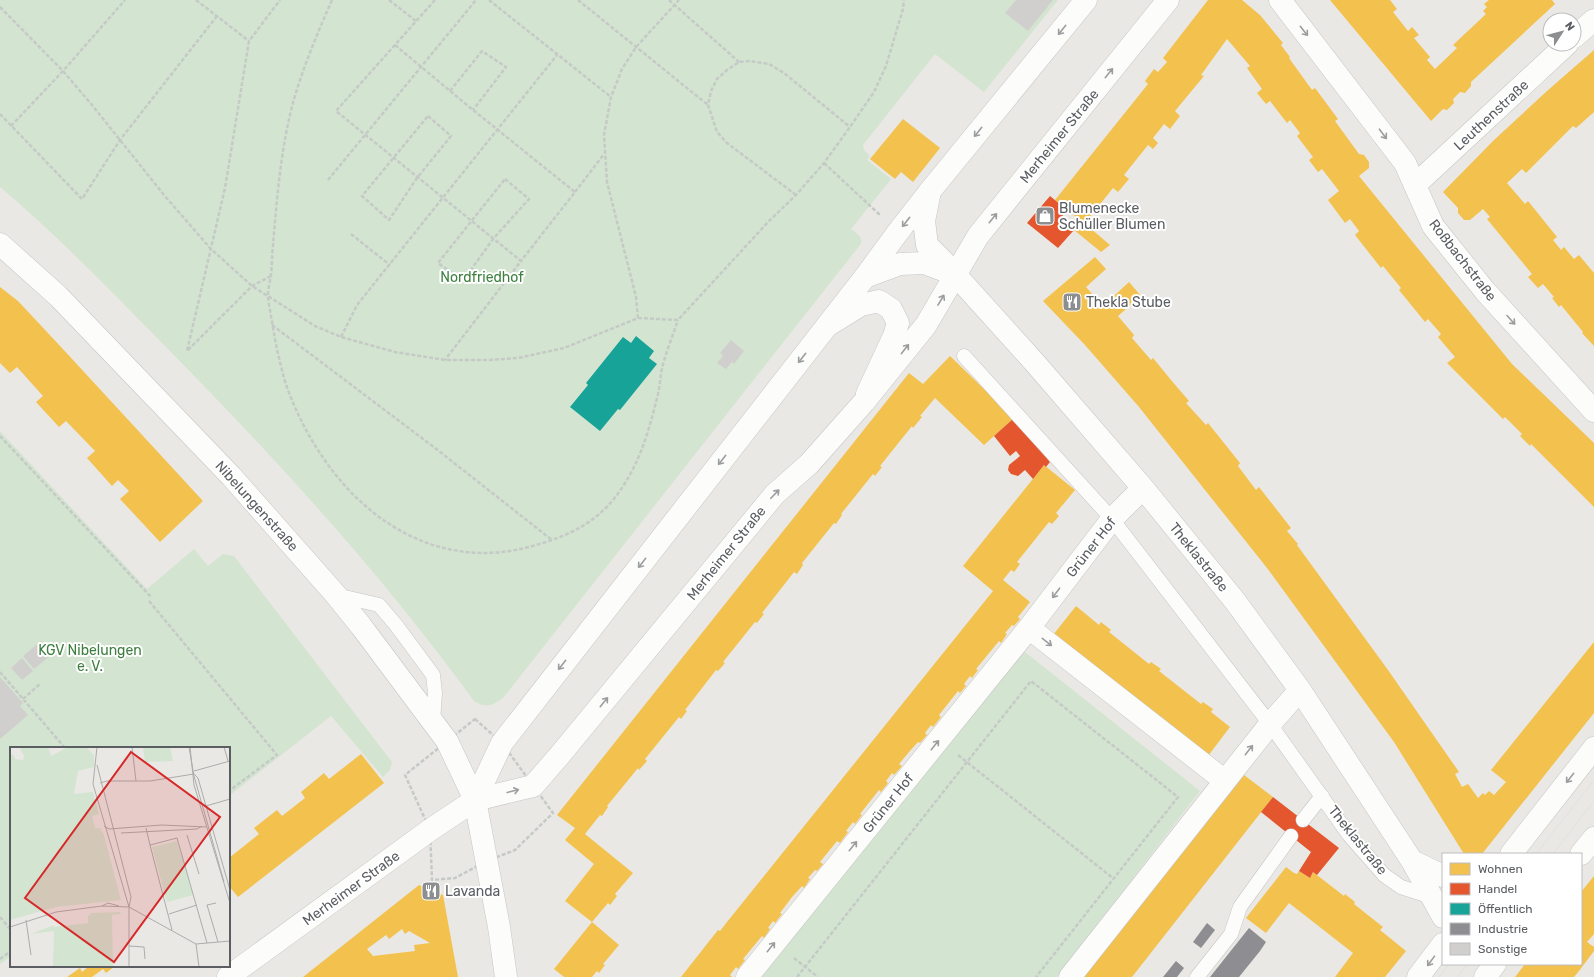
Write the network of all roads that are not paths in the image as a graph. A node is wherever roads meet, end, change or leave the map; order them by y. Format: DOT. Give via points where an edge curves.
graph roads {
  1 [pos="1086,0"];
  2 [pos="1168,0"];
  3 [pos="1280,0"];
  4 [pos="1594,20"];
  5 [pos="1582,30"];
  6 [pos="1557,52"];
  7 [pos="1415,185"];
  8 [pos="930,191"];
  9 [pos="0,244"];
  10 [pos="956,275"];
  11 [pos="865,277"];
  12 [pos="826,327"];
  13 [pos="964,356"];
  14 [pos="864,402"];
  15 [pos="1594,411"];
  16 [pos="1143,488"];
  17 [pos="1112,519"];
  18 [pos="336,595"];
  19 [pos="1030,628"];
  20 [pos="1300,690"];
  21 [pos="433,721"];
  22 [pos="1270,724"];
  23 [pos="1594,748"];
  24 [pos="1225,781"];
  25 [pos="1322,796"];
  26 [pos="475,800"];
  27 [pos="1303,820"];
  28 [pos="1291,836"];
  29 [pos="1594,838"];
  30 [pos="1512,853"];
  31 [pos="1582,853"];
  32 [pos="1412,861"];
  33 [pos="1442,876"];
  34 [pos="1432,897"];
  35 [pos="1442,915"];
  36 [pos="1442,945"];
  37 [pos="1494,965"];
  38 [pos="228,977"];
  39 [pos="506,977"];
  40 [pos="747,977"];
  41 [pos="1070,977"];
  42 [pos="1197,977"];
  43 [pos="1418,977"];
  44 [pos="1485,977"];
  1 -- 8 [label="street, one-way"];
  10 -- 2 [label="street, Merheimer Straße, one-way" via="978,236"];
  3 -- 7 [label="street, Roßbachstraße, one-way" via="1405,163"];
  4 -- 5 [label="street"];
  6 -- 7 [label="street, Leuthenstraße"];
  7 -- 15 [label="street, Roßbachstraße, one-way" via="1433,226 1476,279"];
  8 -- 10 [label="street" via="924,221 927,245"];
  8 -- 11 [label="street, one-way"];
  9 -- 18 [label="street, Nibelungenstraße" via="58,296 215,459"];
  10 -- 11 [label="street" via="924,263 900,264"];
  14 -- 10 [label="street, Merheimer Straße, one-way" via="926,325"];
  10 -- 16 [label="street, Theklastraße"];
  11 -- 12 [label="street"];
  12 -- 14 [label="street" via="861,305 879,301 891,309 898,323"];
  12 -- 26 [label="street, one-way" via="502,743"];
  13 -- 17 [label="lane, Theklastraße"];
  26 -- 14 [label="street, Merheimer Straße, one-way" via="533,786 775,494 809,464"];
  16 -- 17 [label="street, Grüner Hof"];
  16 -- 20 [label="street, Theklastraße" via="1235,601"];
  17 -- 19 [label="street, Grüner Hof, one-way"];
  17 -- 22 [label="lane, Theklastraße"];
  18 -- 21 [label="street, Nibelungenstraße"];
  18 -- 21 [label="lane" via="379,605 396,625 433,675"];
  19 -- 24 [label="street, one-way"];
  40 -- 19 [label="street, Grüner Hof, one-way"];
  20 -- 22 [label="street"];
  20 -- 32 [label="street, Theklastraße"];
  21 -- 26 [label="street, Nibelungenstraße" via="447,741"];
  24 -- 22 [label="street, one-way"];
  22 -- 25 [label="lane, Theklastraße"];
  23 -- 30 [label="street, one-way"];
  24 -- 41 [label="street"];
  25 -- 27 [label="lane"];
  25 -- 34 [label="lane, Theklastraße" via="1349,834 1384,875 1402,887"];
  26 -- 38 [label="street, Merheimer Straße"];
  26 -- 39 [label="street, Nibelungenstraße"];
  28 -- 42 [label="lane" via="1240,907 1231,934"];
  29 -- 31 [label="street"];
  32 -- 33 [label="street"];
  32 -- 34 [label="street, Theklastraße"];
  34 -- 35 [label="street, Theklastraße"];
  36 -- 43 [label="street, one-way"];
  37 -- 44 [label="street"];
}
